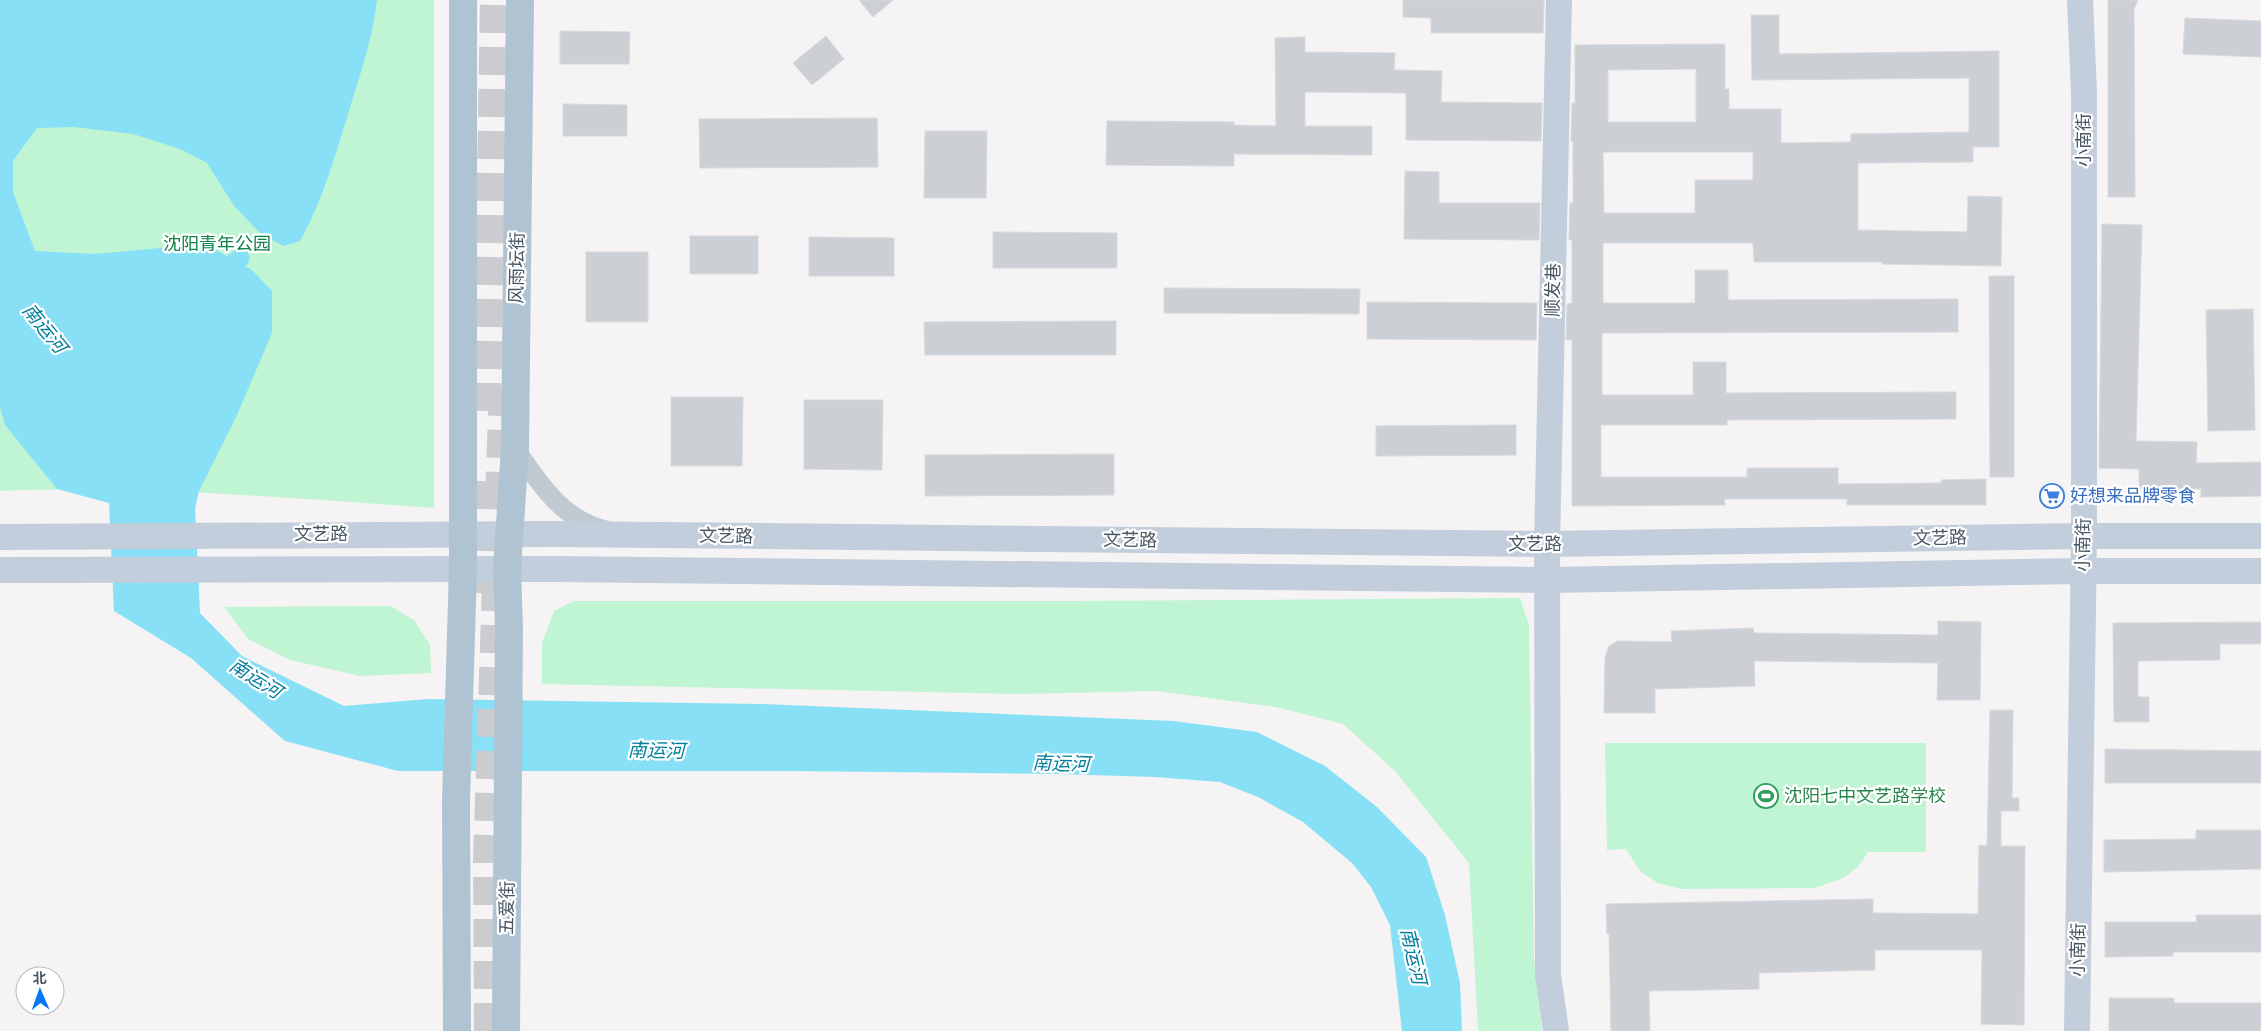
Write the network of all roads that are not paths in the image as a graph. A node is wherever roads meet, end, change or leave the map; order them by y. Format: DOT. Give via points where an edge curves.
graph roads {
  1 [pos="463,0"];
  2 [pos="520,0"];
  3 [pos="1559,0"];
  4 [pos="2080,0"];
  5 [pos="515,448"];
  6 [pos="462,534"];
  7 [pos="622,534"];
  8 [pos="509,535"];
  9 [pos="2084,536"];
  10 [pos="2261,536"];
  11 [pos="0,537"];
  12 [pos="1547,544"];
  13 [pos="463,569"];
  14 [pos="507,569"];
  15 [pos="0,570"];
  16 [pos="2083,571"];
  17 [pos="2261,571"];
  18 [pos="1548,580"];
  19 [pos="509,666"];
  20 [pos="457,1031"];
  21 [pos="506,1031"];
  22 [pos="1556,1031"];
  23 [pos="2077,1031"];
  1 -- 6 [label="main road"];
  2 -- 5 [label="main road, 风雨坛街"];
  3 -- 12 [label="main road, 顺发巷"];
  4 -- 9 [label="main road, 小南街" via="2084,93"];
  5 -- 7 [label="street" via="542,486 569,515 598,529"];
  5 -- 8 [label="main road, 风雨坛街"];
  6 -- 8 [label="main road, 文艺路"];
  6 -- 11 [label="main road, 文艺路"];
  6 -- 13 [label="main road"];
  7 -- 8 [label="main road, 文艺路"];
  7 -- 12 [label="main road, 文艺路"];
  8 -- 14 [label="main road, 风雨坛街"];
  9 -- 10 [label="main road, 文艺路"];
  9 -- 12 [label="main road, 文艺路"];
  9 -- 16 [label="main road, 小南街"];
  12 -- 18 [label="main road, 顺发巷"];
  13 -- 14 [label="main road, 文艺路"];
  13 -- 15 [label="main road, 文艺路"];
  13 -- 20 [label="main road" via="457,787"];
  14 -- 18 [label="main road, 文艺路"];
  14 -- 19 [label="main road, 风雨坛街"];
  16 -- 17 [label="main road, 文艺路"];
  16 -- 18 [label="main road, 文艺路"];
  16 -- 23 [label="main road, 小南街"];
  18 -- 22 [label="main road, 顺发巷" via="1548,975"];
  19 -- 21 [label="main road, 五爱街"];
}
